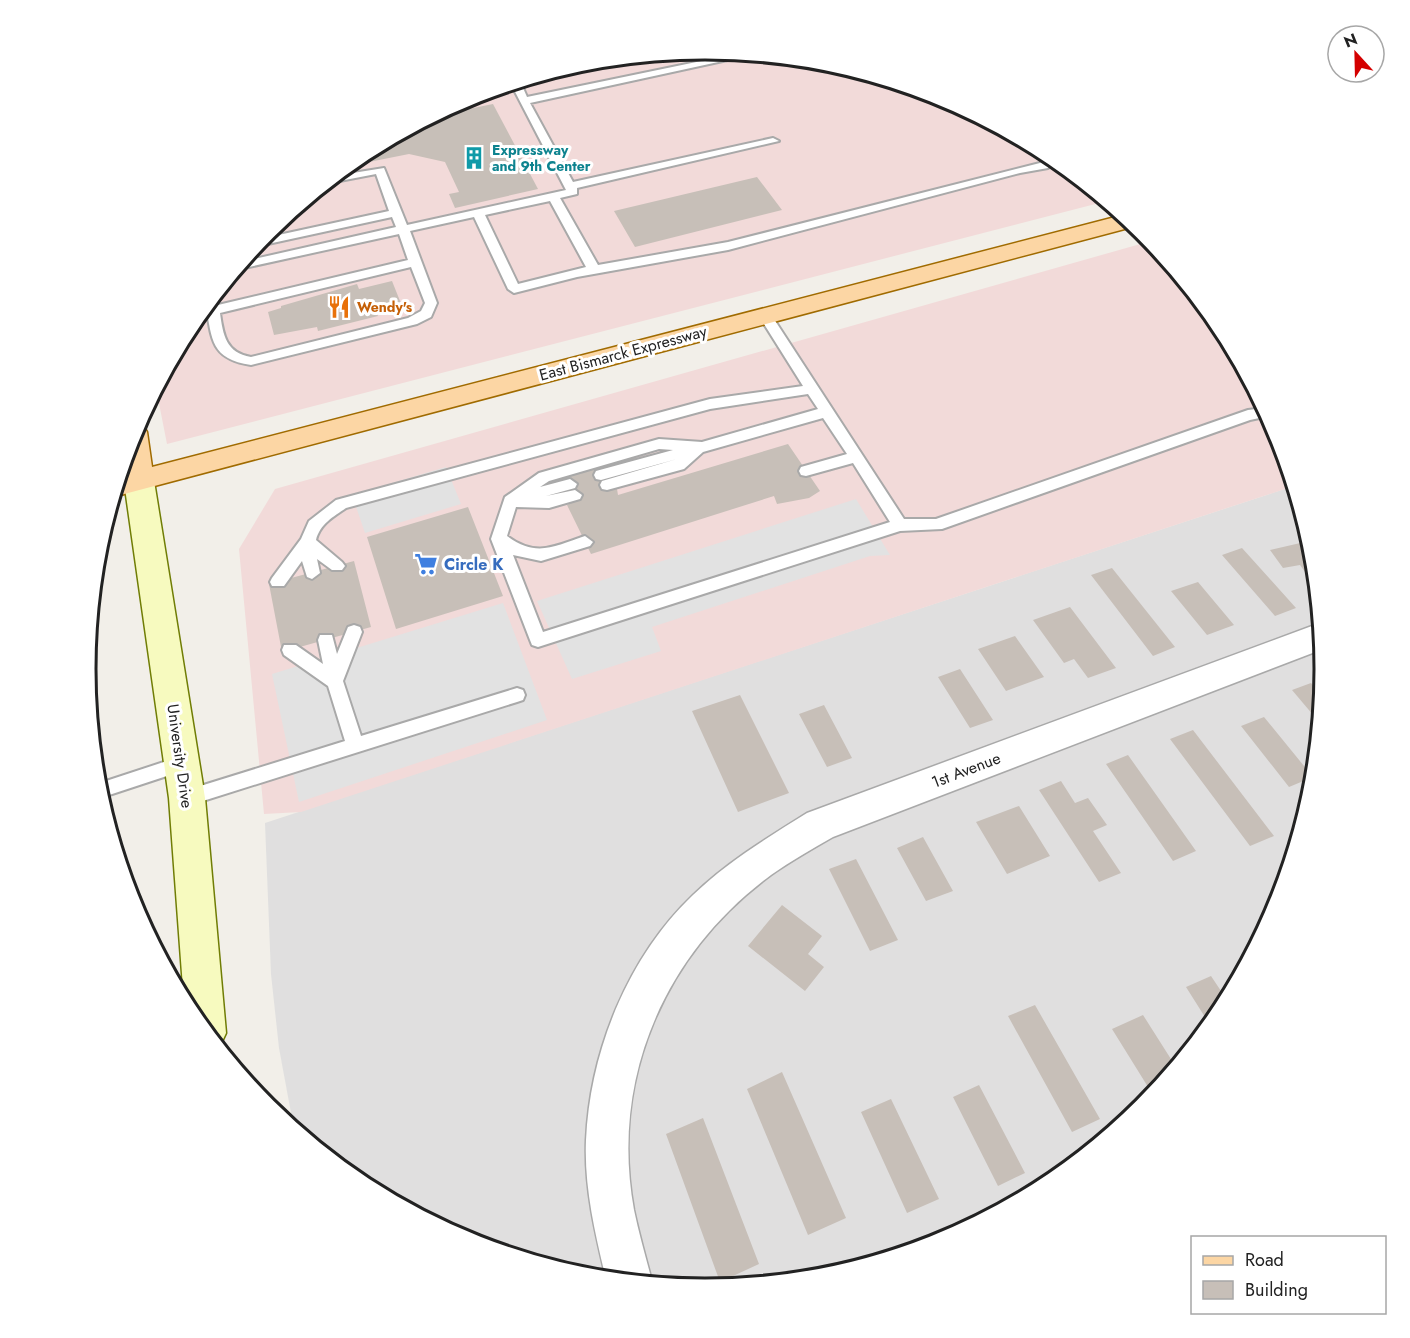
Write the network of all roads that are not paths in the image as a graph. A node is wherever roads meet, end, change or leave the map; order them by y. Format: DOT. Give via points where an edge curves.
graph roads {
  1 [pos="719,60"];
  2 [pos="518,89"];
  3 [pos="524,101"];
  4 [pos="773,141"];
  5 [pos="1045,165"];
  6 [pos="346,178"];
  7 [pos="570,186"];
  8 [pos="553,196"];
  9 [pos="396,213"];
  10 [pos="478,213"];
  11 [pos="1120,223"];
  12 [pos="403,230"];
  13 [pos="272,241"];
  14 [pos="415,262"];
  15 [pos="249,264"];
  16 [pos="594,270"];
  17 [pos="218,304"];
  18 [pos="213,310"];
  19 [pos="765,316"];
  20 [pos="811,389"];
  21 [pos="826,412"];
  22 [pos="1257,414"];
  23 [pos="700,446"];
  24 [pos="855,456"];
  25 [pos="807,471"];
  26 [pos="604,480"];
  27 [pos="128,484"];
  28 [pos="573,489"];
  29 [pos="510,501"];
  30 [pos="900,525"];
  31 [pos="499,539"];
  32 [pos="585,542"];
  33 [pos="307,543"];
  34 [pos="337,566"];
  35 [pos="312,573"];
  36 [pos="278,582"];
  37 [pos="354,632"];
  38 [pos="1313,639"];
  39 [pos="326,640"];
  40 [pos="290,650"];
  41 [pos="335,682"];
  42 [pos="517,695"];
  43 [pos="355,746"];
  44 [pos="184,781"];
  45 [pos="108,790"];
  46 [pos="204,1015"];
  47 [pos="627,1273"];
  1 -- 3 [label="lane"];
  2 -- 3 [label="lane"];
  3 -- 7 [label="lane"];
  4 -- 7 [label="lane"];
  5 -- 16 [label="lane" via="728,246"];
  6 -- 9 [label="lane" via="380,170"];
  7 -- 8 [label="lane" via="573,192"];
  8 -- 10 [label="lane"];
  8 -- 16 [label="lane"];
  9 -- 12 [label="lane"];
  9 -- 13 [label="lane"];
  10 -- 12 [label="lane"];
  10 -- 16 [label="lane" via="514,289"];
  11 -- 19 [label="main road, East Bismarck Expressway"];
  12 -- 14 [label="lane"];
  12 -- 15 [label="lane"];
  14 -- 17 [label="lane"];
  14 -- 18 [label="lane" via="431,303 426,314 412,321 251,361 234,360 223,351"];
  19 -- 20 [label="lane"];
  19 -- 27 [label="main road, East Bismarck Expressway"];
  20 -- 21 [label="lane"];
  20 -- 33 [label="lane" via="710,404 341,504 317,518"];
  21 -- 23 [label="lane"];
  21 -- 24 [label="lane"];
  22 -- 30 [label="lane" via="937,525"];
  23 -- 26 [label="lane" via="679,465"];
  23 -- 29 [label="lane" via="659,444 544,477"];
  24 -- 25 [label="lane"];
  24 -- 30 [label="lane"];
  27 -- 44 [label="main road, University Drive"];
  28 -- 29 [label="lane" via="549,502"];
  29 -- 31 [label="lane"];
  30 -- 31 [label="lane" via="538,640"];
  31 -- 32 [label="lane" via="514,551 534,557"];
  33 -- 34 [label="lane"];
  33 -- 35 [label="lane"];
  33 -- 36 [label="lane"];
  37 -- 41 [label="lane"];
  38 -- 47 [label="street, 1st Avenue" via="820,825 743,872 711,901 655,972 635,1007 618,1053 610,1102 608,1157 614,1213"];
  39 -- 41 [label="lane"];
  40 -- 41 [label="lane"];
  41 -- 43 [label="lane"];
  42 -- 43 [label="lane"];
  43 -- 44 [label="lane"];
  44 -- 45 [label="lane"];
  44 -- 46 [label="main road, University Drive"];
}
